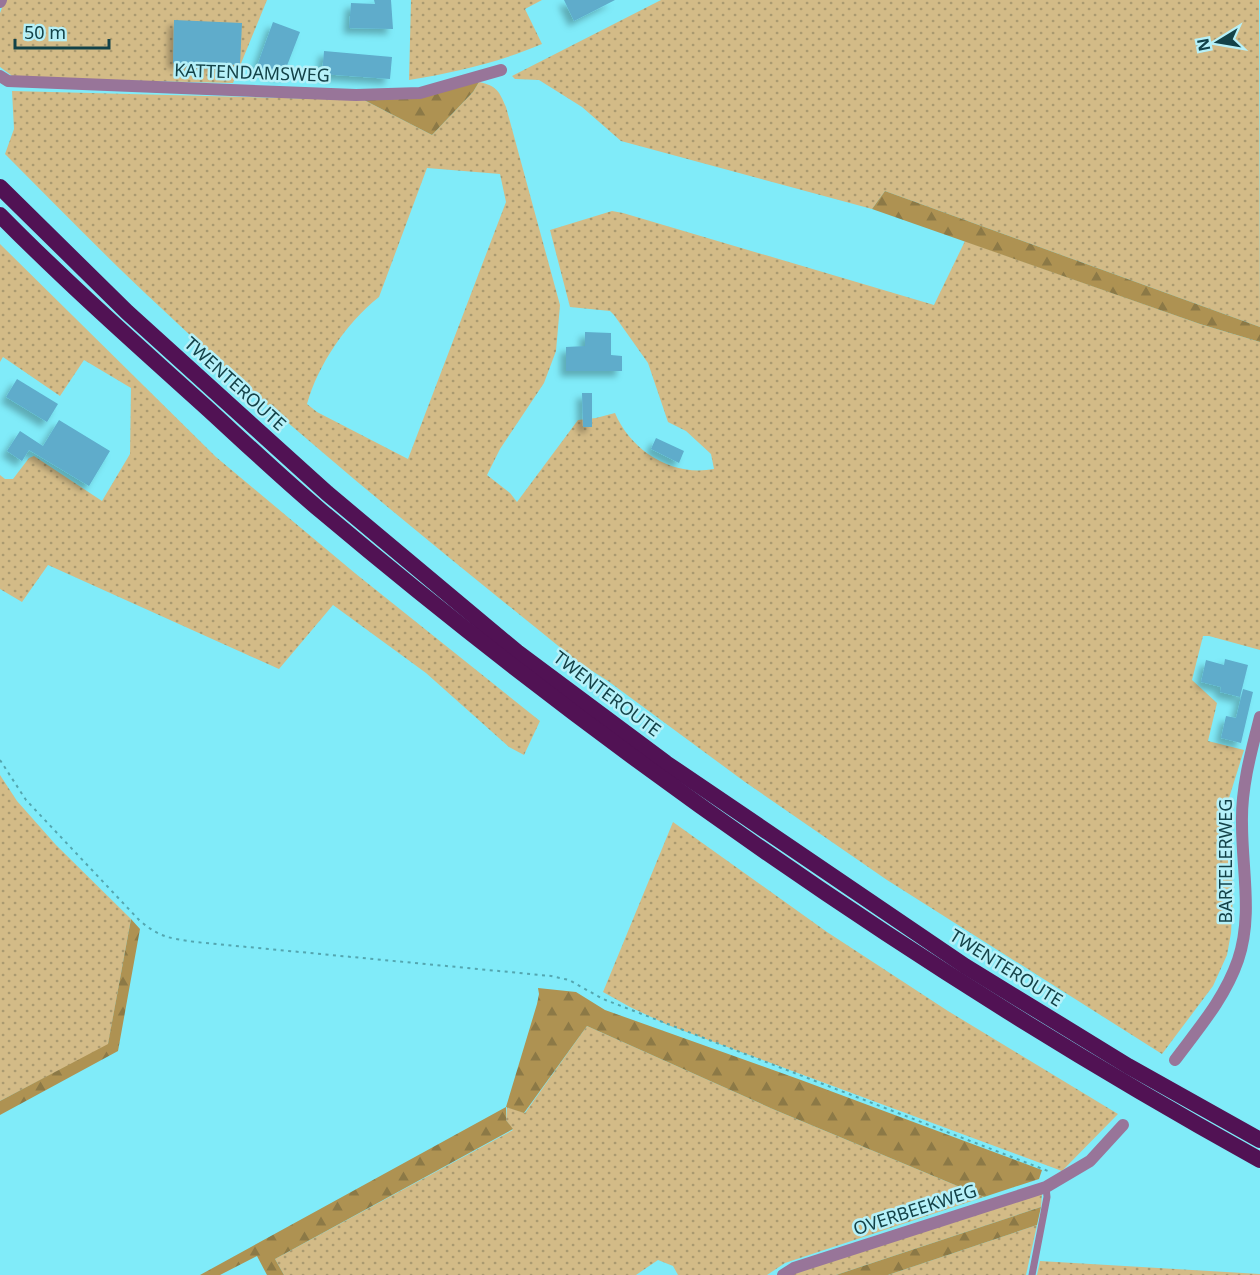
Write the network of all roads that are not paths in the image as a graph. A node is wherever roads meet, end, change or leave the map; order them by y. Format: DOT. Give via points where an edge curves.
graph roads {
  1 [pos="501,70"];
  2 [pos="0,76"];
  3 [pos="0,187"];
  4 [pos="0,215"];
  5 [pos="1260,717"];
  6 [pos="1175,1060"];
  7 [pos="1123,1125"];
  8 [pos="1260,1140"];
  9 [pos="1260,1160"];
  10 [pos="1052,1184"];
  11 [pos="783,1275"];
  12 [pos="1032,1275"];
  1 -- 2 [label="street, KATTENDAMSWEG" via="420,93 356,95 8,81"];
  3 -- 8 [label="highway, TWENTEROUTE" via="127,312 327,492 527,659 666,763 965,966 1128,1066"];
  4 -- 9 [label="highway, TWENTEROUTE" via="116,327 320,510 513,666 657,775 957,981 1119,1081"];
  5 -- 6 [label="street, BARTELERWEG" via="1242,804 1246,892 1243,941 1231,978 1217,1003"];
  7 -- 10 [label="street" via="1090,1161"];
  10 -- 11 [label="street, OVERBEEKWEG" via="794,1268"];
  10 -- 12 [label="lane"];
}
